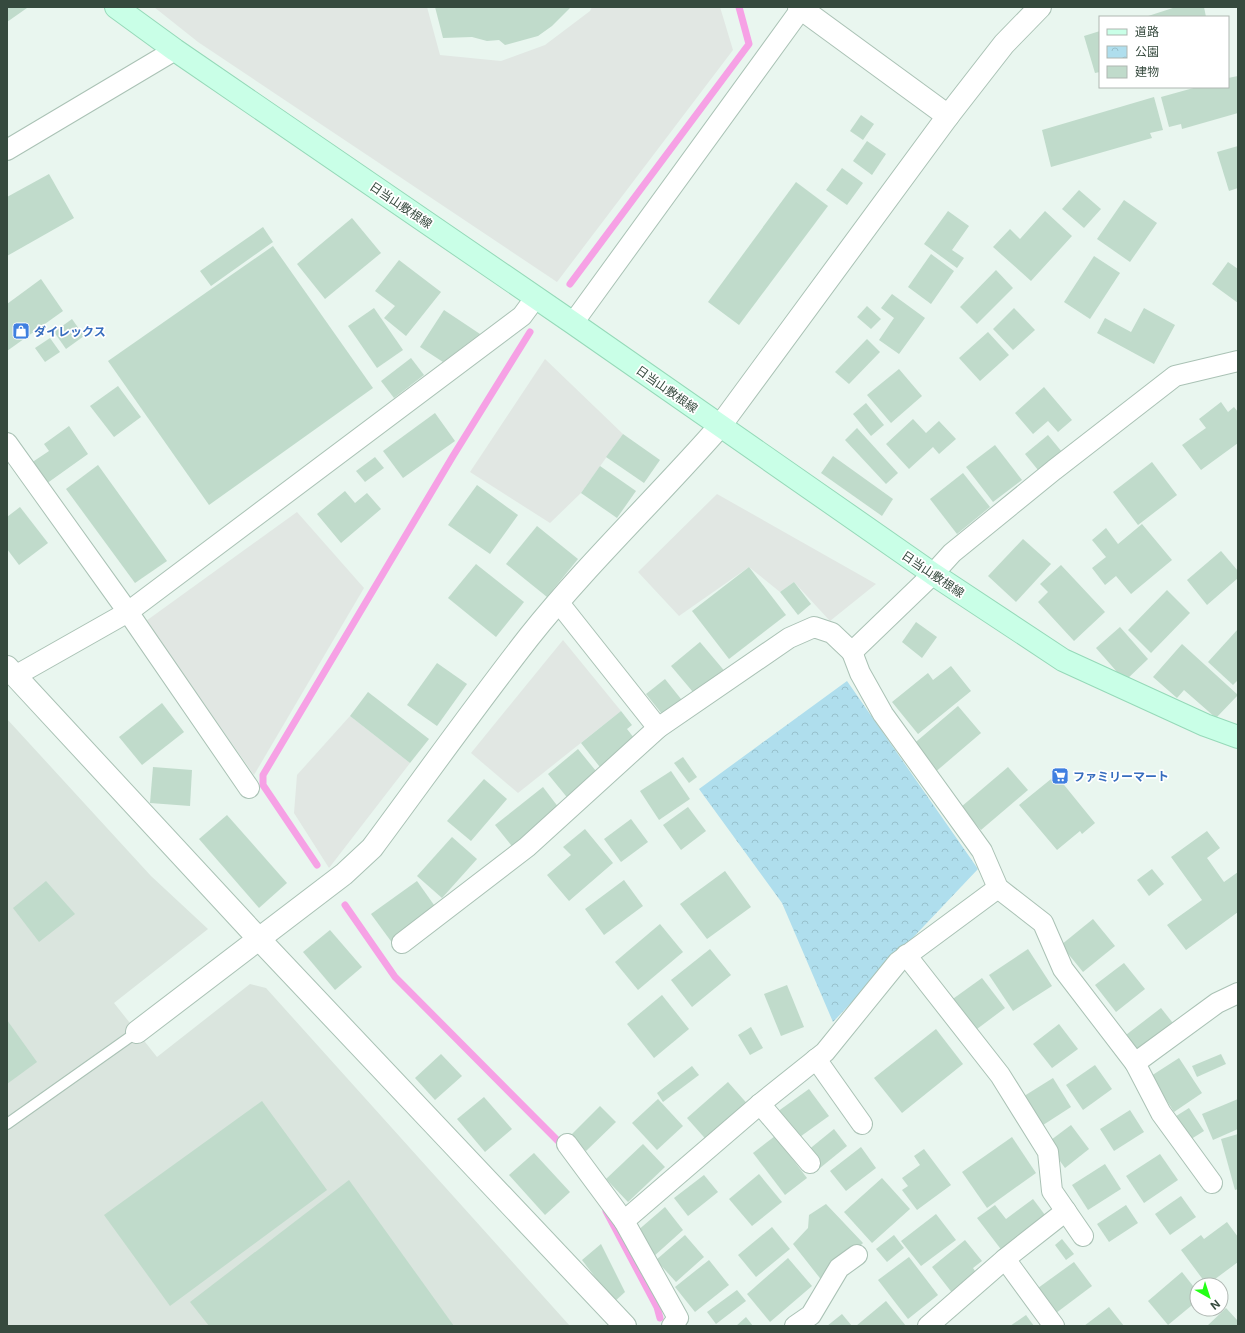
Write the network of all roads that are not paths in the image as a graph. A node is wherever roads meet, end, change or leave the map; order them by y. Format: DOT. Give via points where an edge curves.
graph roads {
  1 [pos="116,7"];
  2 [pos="1040,7"];
  3 [pos="800,8"];
  4 [pos="175,50"];
  5 [pos="948,116"];
  6 [pos="7,150"];
  7 [pos="536,297"];
  8 [pos="573,323"];
  9 [pos="1238,361"];
  10 [pos="720,426"];
  11 [pos="7,443"];
  12 [pos="933,574"];
  13 [pos="559,603"];
  14 [pos="128,612"];
  15 [pos="852,652"];
  16 [pos="11,672"];
  17 [pos="658,728"];
  18 [pos="1238,737"];
  19 [pos="249,788"];
  20 [pos="998,888"];
  21 [pos="259,939"];
  22 [pos="402,943"];
  23 [pos="906,955"];
  24 [pos="1238,993"];
  25 [pos="137,1032"];
  26 [pos="816,1059"];
  27 [pos="1135,1063"];
  28 [pos="760,1104"];
  29 [pos="7,1124"];
  30 [pos="862,1124"];
  31 [pos="567,1144"];
  32 [pos="810,1164"];
  33 [pos="1212,1183"];
  34 [pos="1066,1210"];
  35 [pos="624,1221"];
  36 [pos="1083,1236"];
  37 [pos="857,1255"];
  38 [pos="1005,1259"];
  39 [pos="625,1326"];
  40 [pos="672,1326"];
  41 [pos="795,1326"];
  42 [pos="928,1326"];
  43 [pos="1054,1326"];
  1 -- 4 [label="main road, 日当山敷根線"];
  2 -- 5 [label="street" via="1004,44"];
  3 -- 5 [label="street"];
  3 -- 8 [label="street"];
  4 -- 6 [label="street"];
  4 -- 7 [label="main road, 日当山敷根線"];
  5 -- 10 [label="street"];
  7 -- 8 [label="main road, 日当山敷根線"];
  7 -- 14 [label="street" via="522,316"];
  8 -- 10 [label="main road, 日当山敷根線"];
  9 -- 12 [label="street" via="1175,376 952,553"];
  10 -- 12 [label="main road, 日当山敷根線"];
  10 -- 13 [label="street"];
  11 -- 14 [label="street"];
  12 -- 15 [label="street"];
  12 -- 18 [label="main road, 日当山敷根線" via="1063,660 1205,725"];
  13 -- 17 [label="street"];
  13 -- 21 [label="street" via="530,637 372,848 344,874"];
  14 -- 16 [label="street"];
  14 -- 19 [label="street"];
  15 -- 17 [label="street" via="832,633 814,627 789,638"];
  15 -- 20 [label="street" via="860,673 883,714 982,850"];
  16 -- 21 [label="street"];
  17 -- 22 [label="street" via="527,847"];
  20 -- 23 [label="street"];
  20 -- 27 [label="street" via="1043,923 1063,968"];
  21 -- 25 [label="street"];
  21 -- 39 [label="street"];
  23 -- 26 [label="street" via="825,1052"];
  23 -- 34 [label="street" via="1000,1075 1048,1152 1052,1191"];
  24 -- 27 [label="street" via="1217,1003"];
  25 -- 29 [label="lane"];
  26 -- 28 [label="street"];
  26 -- 30 [label="street"];
  27 -- 33 [label="street" via="1161,1113"];
  28 -- 32 [label="street"];
  28 -- 35 [label="street"];
  31 -- 35 [label="street"];
  34 -- 36 [label="street"];
  34 -- 38 [label="street"];
  35 -- 40 [label="street" via="678,1318"];
  37 -- 41 [label="street" via="839,1268 811,1315"];
  38 -- 42 [label="street"];
  38 -- 43 [label="street"];
}
